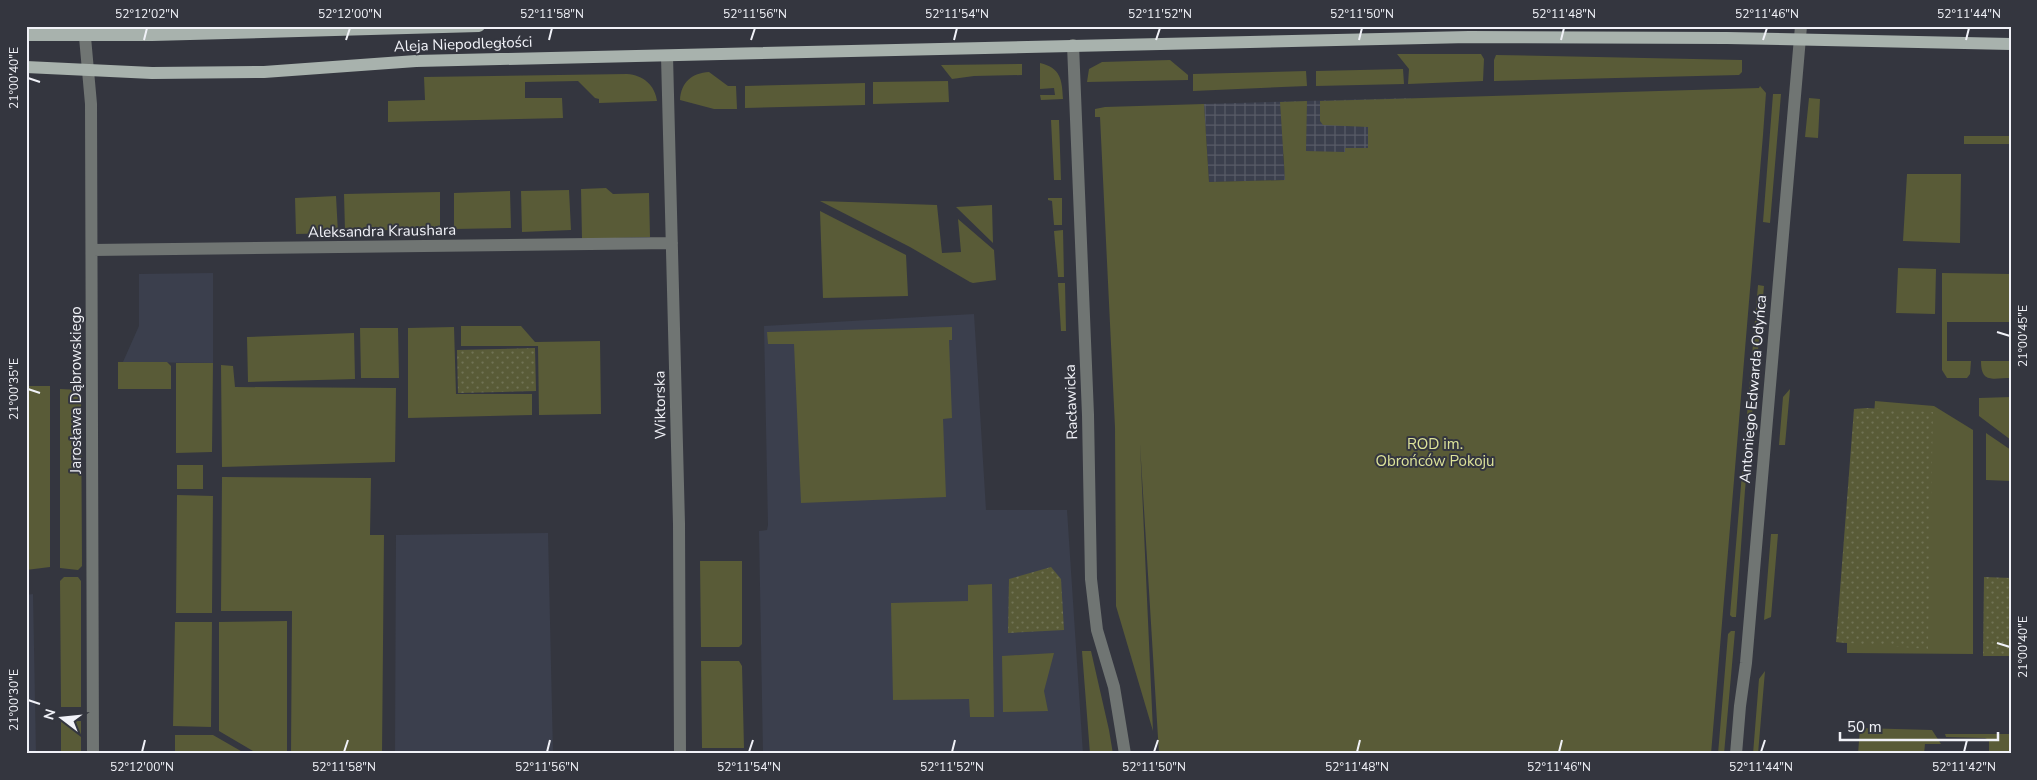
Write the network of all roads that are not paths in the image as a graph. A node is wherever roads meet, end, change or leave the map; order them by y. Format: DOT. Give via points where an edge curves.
graph roads {
  1 [pos="479,26"];
  2 [pos="1800,26"];
  3 [pos="84,30"];
  4 [pos="26,35"];
  5 [pos="1799,39"];
  6 [pos="2011,44"];
  7 [pos="1073,45"];
  8 [pos="667,56"];
  9 [pos="26,67"];
  10 [pos="88,70"];
  11 [pos="672,243"];
  12 [pos="92,250"];
  13 [pos="93,754"];
  14 [pos="680,754"];
  15 [pos="1125,754"];
  16 [pos="1736,754"];
  1 -- 3 [label="main road, Aleja Niepodległości" via="152,35"];
  2 -- 5 [label="street, Antoniego Edwarda Odyńca"];
  3 -- 4 [label="main road, Aleja Niepodległości"];
  3 -- 10 [label="street, Jarosława Dąbrowskiego"];
  5 -- 6 [label="main road, Aleja Niepodległości"];
  5 -- 7 [label="main road, Aleja Niepodległości" via="1469,37"];
  5 -- 16 [label="street, Antoniego Edwarda Odyńca"];
  7 -- 8 [label="main road, Aleja Niepodległości"];
  7 -- 15 [label="street, Racławicka" via="1088,415 1090,579 1097,630 1114,687"];
  8 -- 10 [label="main road, Aleja Niepodległości" via="416,61 264,72"];
  8 -- 11 [label="street, Wiktorska"];
  9 -- 10 [label="main road, Aleja Niepodległości"];
  10 -- 12 [label="street, Jarosława Dąbrowskiego"];
  11 -- 12 [label="street, Aleksandra Kraushara"];
  11 -- 14 [label="street, Wiktorska"];
  12 -- 13 [label="street, Jarosława Dąbrowskiego"];
}
